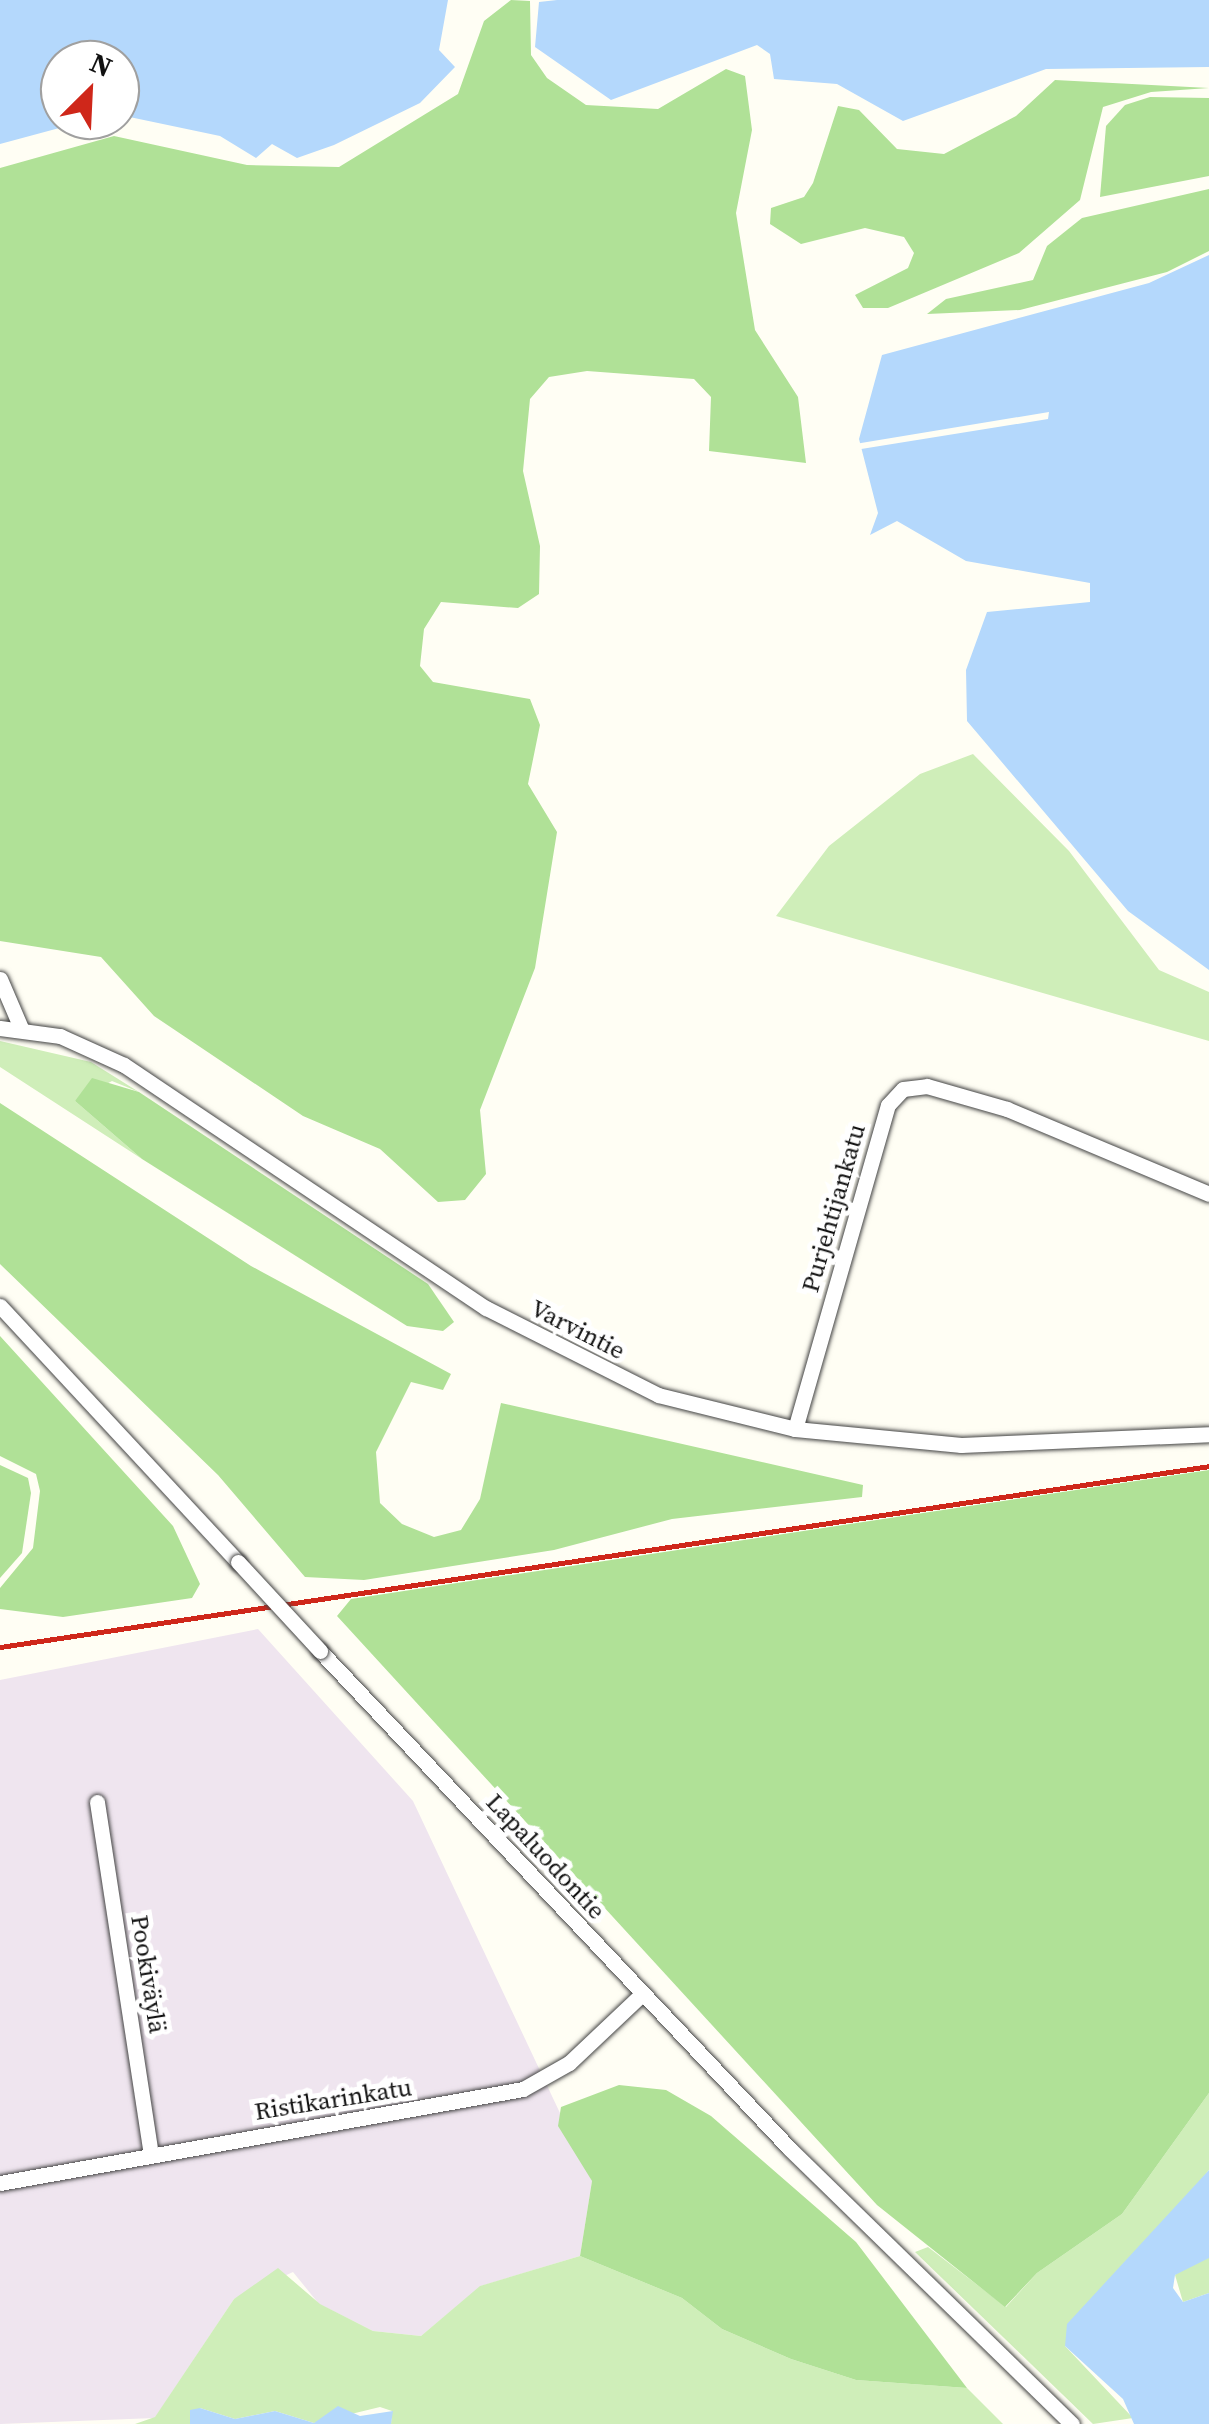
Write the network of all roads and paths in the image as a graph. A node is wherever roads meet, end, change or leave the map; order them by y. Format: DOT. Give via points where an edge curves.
graph roads {
  1 [pos="0,979"];
  2 [pos="0,1028"];
  3 [pos="22,1028"];
  4 [pos="1209,1194"];
  5 [pos="0,1306"];
  6 [pos="795,1430"];
  7 [pos="1209,1434"];
  8 [pos="97,1802"];
  9 [pos="642,1995"];
  10 [pos="151,2154"];
  11 [pos="0,2183"];
  12 [pos="1072,2424"];
  1 -- 3 [label="street"];
  2 -- 3 [label="street, Varvintie"];
  3 -- 6 [label="street, Varvintie" via="124,1065 486,1308 600,1371 711,1412"];
  4 -- 6 [label="street, Purjehtijankatu" via="1008,1109 928,1086 903,1089 888,1105"];
  5 -- 9 [label="street, Lapaluodontie, bridge"];
  6 -- 7 [label="street, Varvintie" via="1016,1446"];
  8 -- 10 [label="street, Pookiväylä"];
  9 -- 10 [label="street, Ristikarinkatu" via="569,2063 523,2090"];
  9 -- 12 [label="street, Lapaluodontie"];
  10 -- 11 [label="street, Ristikarinkatu"];
}
